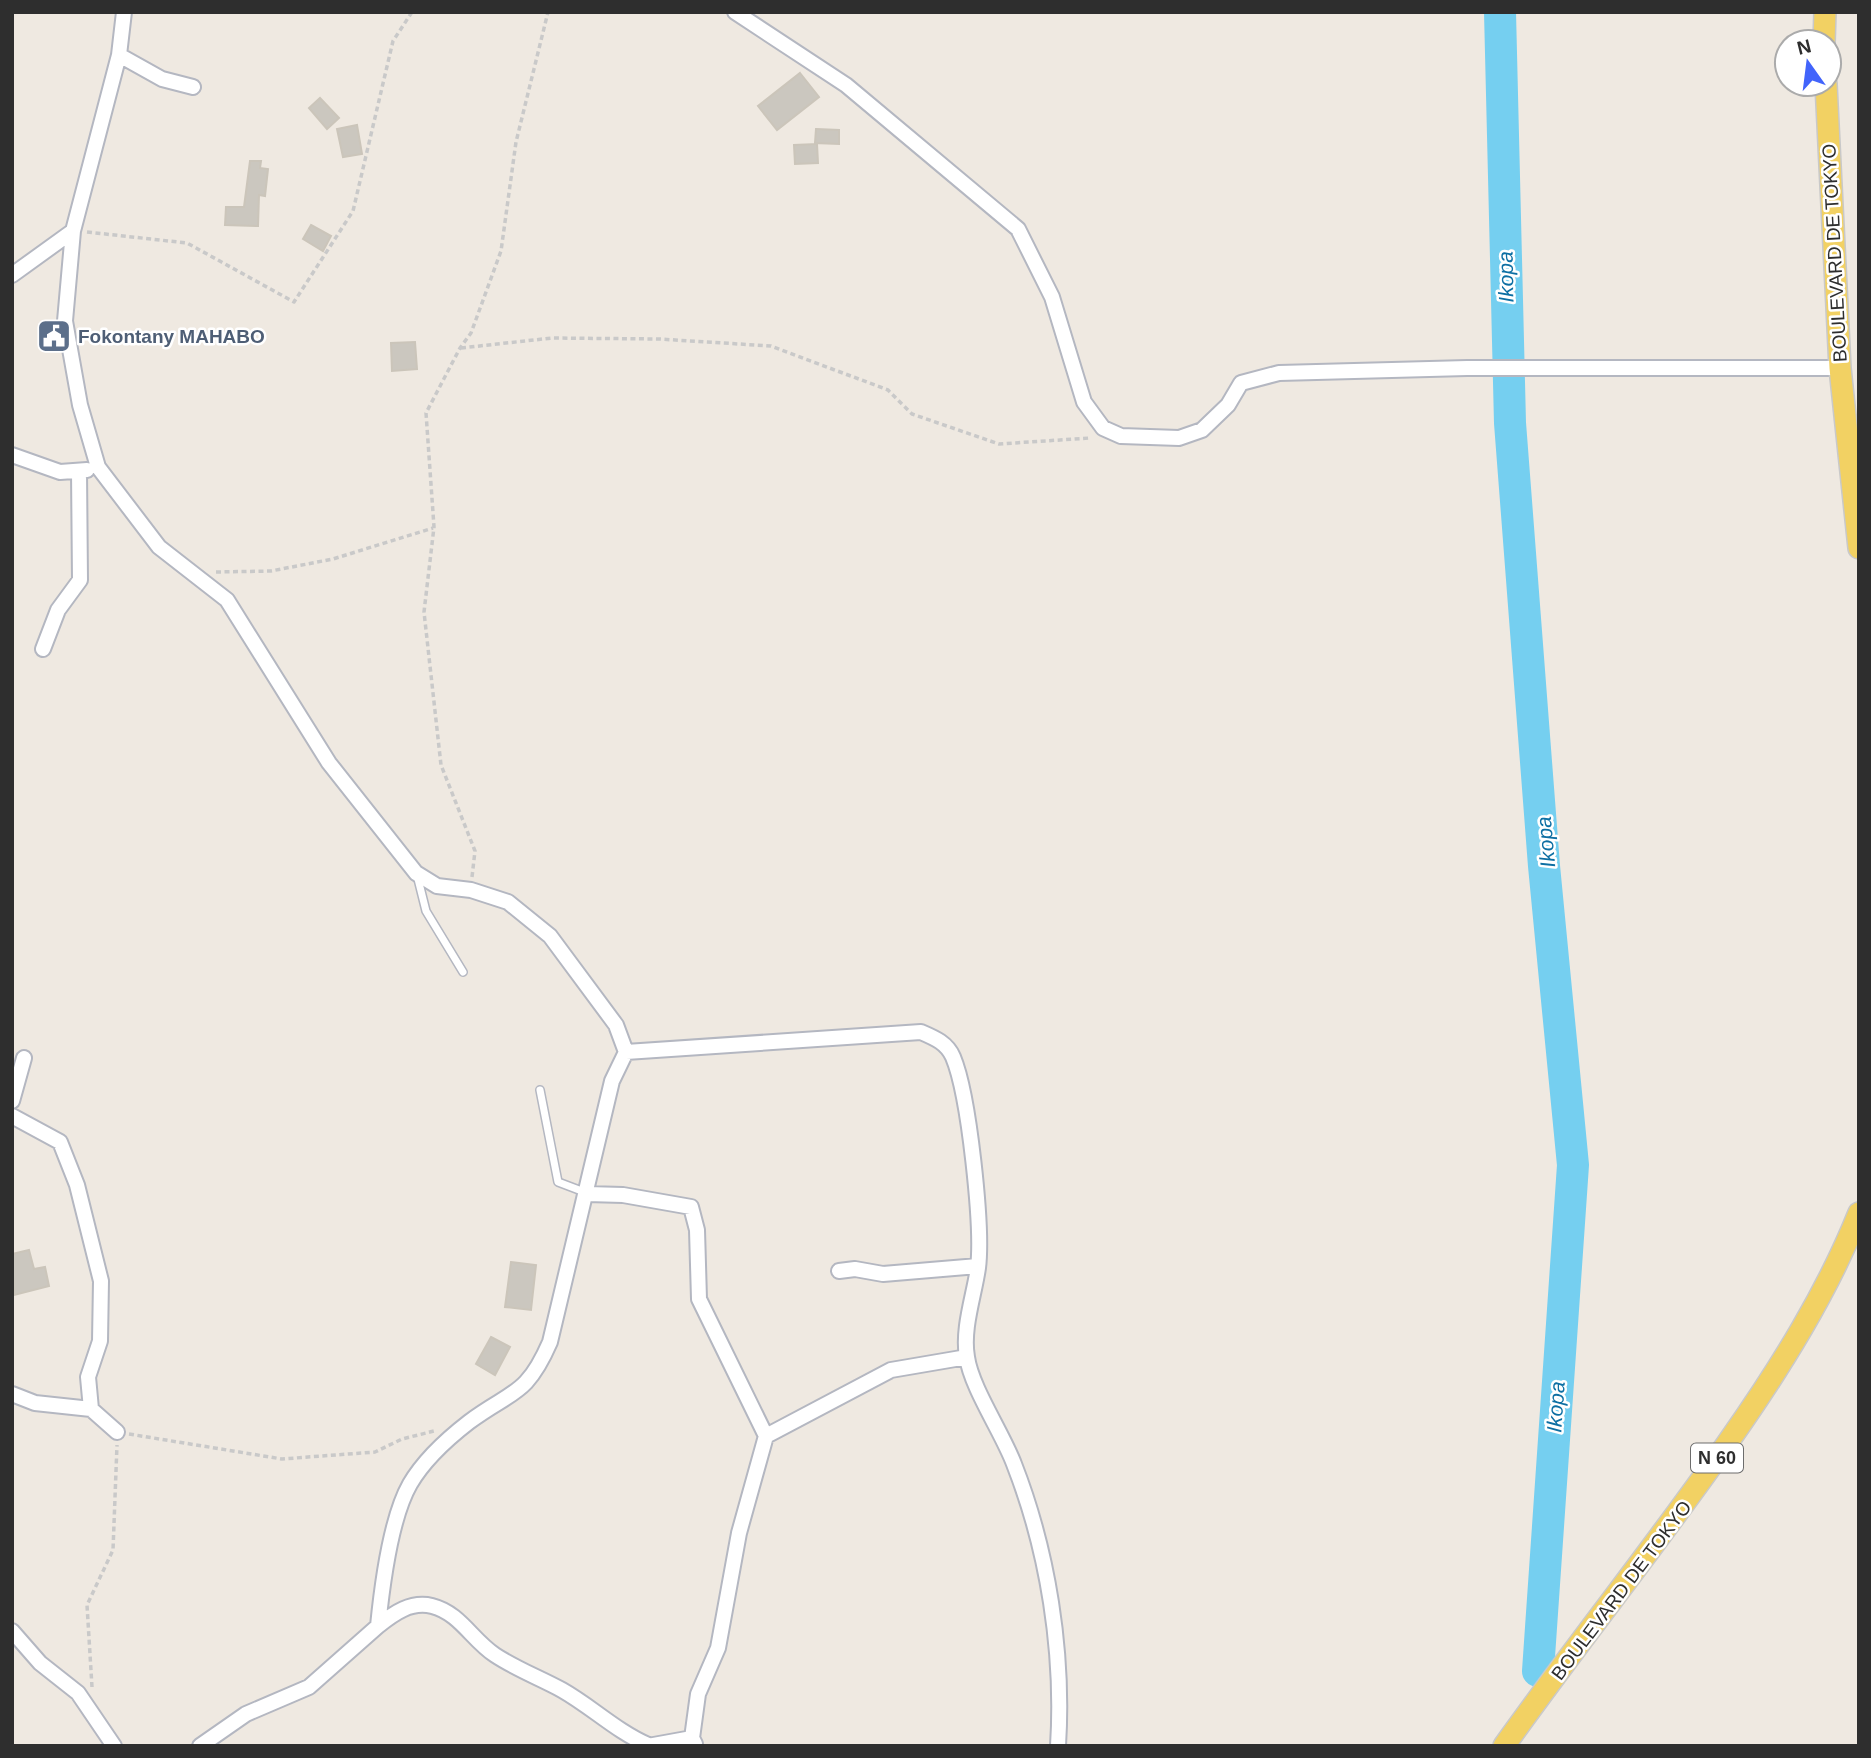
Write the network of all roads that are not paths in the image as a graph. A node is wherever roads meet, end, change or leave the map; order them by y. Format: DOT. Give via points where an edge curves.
graph roads {
  1 [pos="124,12"];
  2 [pos="735,12"];
  3 [pos="119,55"];
  4 [pos="194,86"];
  5 [pos="1827,98"];
  6 [pos="73,231"];
  7 [pos="12,275"];
  8 [pos="1847,380"];
  9 [pos="12,456"];
  10 [pos="98,467"];
  11 [pos="79,471"];
  12 [pos="1859,548"];
  13 [pos="43,649"];
  14 [pos="416,873"];
  15 [pos="463,972"];
  16 [pos="626,1052"];
  17 [pos="24,1058"];
  18 [pos="540,1090"];
  19 [pos="12,1101"];
  20 [pos="12,1116"];
  21 [pos="587,1194"];
  22 [pos="1859,1213"];
  23 [pos="978,1266"];
  24 [pos="839,1271"];
  25 [pos="967,1357"];
  26 [pos="12,1394"];
  27 [pos="91,1409"];
  28 [pos="117,1432"];
  29 [pos="766,1436"];
  30 [pos="379,1626"];
  31 [pos="12,1630"];
  32 [pos="1509,1739"];
  33 [pos="693,1742"];
  34 [pos="114,1746"];
  35 [pos="200,1746"];
  36 [pos="648,1746"];
  37 [pos="1058,1746"];
  1 -- 3 [label="street"];
  2 -- 8 [label="street" via="846,85 1018,229 1052,297 1084,402 1103,428 1121,436 1179,438 1202,430 1228,405 1241,383 1279,373 1529,368"];
  3 -- 4 [label="street" via="162,79"];
  3 -- 6 [label="street"];
  5 -- 8 [label="main road, BOULEVARD DE TOKYO"];
  6 -- 7 [label="street"];
  6 -- 10 [label="street" via="65,321 80,405"];
  8 -- 12 [label="main road, BOULEVARD DE TOKYO"];
  9 -- 11 [label="street" via="60,472"];
  10 -- 11 [label="street"];
  10 -- 14 [label="street" via="159,548 228,600 329,763"];
  11 -- 13 [label="street" via="80,580 58,610"];
  14 -- 15 [label="lane" via="426,911"];
  14 -- 16 [label="street" via="437,886 471,890 508,902 550,936 616,1025"];
  16 -- 21 [label="street" via="612,1081"];
  16 -- 23 [label="street" via="921,1032 940,1040 953,1056 964,1100 978,1210"];
  17 -- 19 [label="street"];
  18 -- 21 [label="lane" via="558,1182"];
  20 -- 27 [label="street" via="60,1142 77,1185 101,1281 100,1341 88,1377"];
  21 -- 29 [label="street" via="623,1195 691,1208 699,1298"];
  21 -- 30 [label="street" via="550,1342 537,1373 428,1458 409,1486 382,1574"];
  22 -- 32 [label="main road, BOULEVARD DE TOKYO / N 60" via="1778,1370 1667,1531"];
  23 -- 24 [label="street" via="883,1274"];
  23 -- 25 [label="street"];
  25 -- 29 [label="street" via="891,1370"];
  25 -- 37 [label="street" via="1027,1496 1042,1559 1055,1631"];
  26 -- 27 [label="street" via="35,1403"];
  27 -- 28 [label="street"];
  29 -- 33 [label="street" via="739,1533 718,1648 698,1694"];
  30 -- 35 [label="street" via="309,1687 246,1714"];
  30 -- 36 [label="street" via="412,1605 445,1610 492,1653 562,1690"];
  31 -- 34 [label="street" via="40,1663 78,1693"];
  33 -- 36 [label="street"];
}
